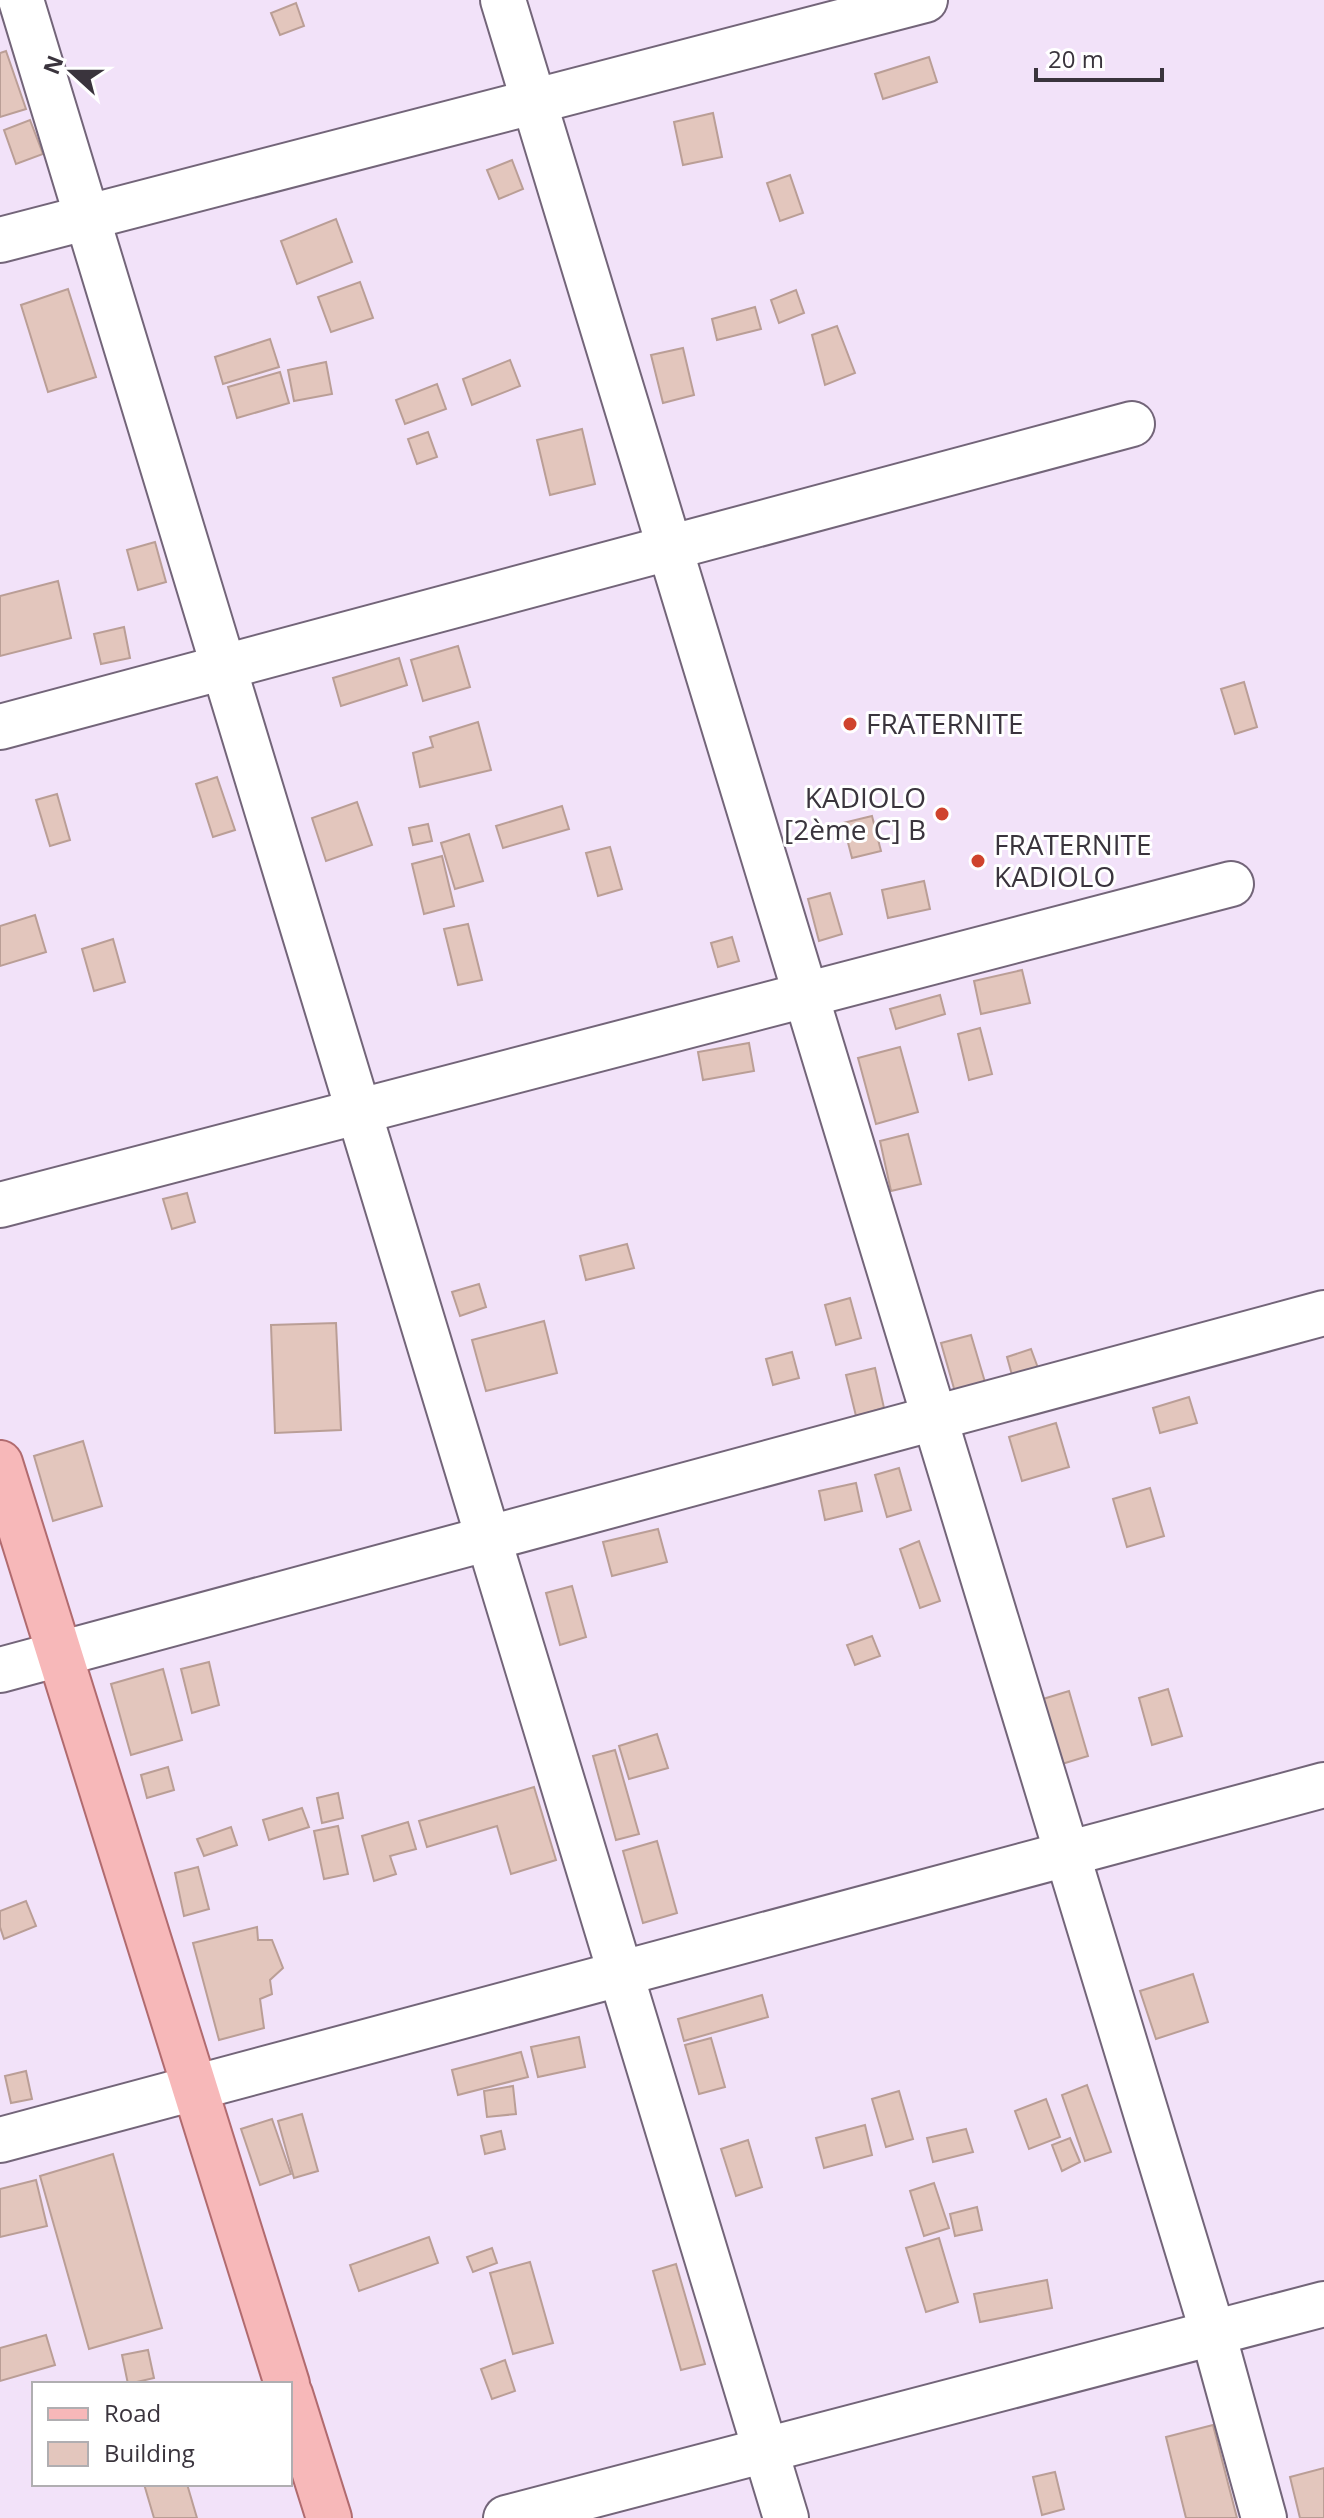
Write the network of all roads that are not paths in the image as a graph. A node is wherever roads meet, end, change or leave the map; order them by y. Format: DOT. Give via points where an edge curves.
graph roads {
  1 [pos="21,0"];
  2 [pos="503,0"];
  3 [pos="925,0"];
  4 [pos="534,101"];
  5 [pos="87,217"];
  6 [pos="0,240"];
  7 [pos="1132,424"];
  8 [pos="670,547"];
  9 [pos="224,667"];
  10 [pos="0,727"];
  11 [pos="1231,884"];
  12 [pos="806,995"];
  13 [pos="359,1112"];
  14 [pos="0,1205"];
  15 [pos="1324,1313"];
  16 [pos="935,1418"];
  17 [pos="0,1463"];
  18 [pos="488,1539"];
  19 [pos="59,1654"];
  20 [pos="0,1670"];
  21 [pos="1324,1785"];
  22 [pos="1067,1854"];
  23 [pos="621,1975"];
  24 [pos="194,2088"];
  25 [pos="0,2140"];
  26 [pos="1324,2304"];
  27 [pos="1213,2333"];
  28 [pos="286,2382"];
  29 [pos="292,2400"];
  30 [pos="765,2450"];
  31 [pos="329,2518"];
  32 [pos="506,2518"];
  33 [pos="786,2518"];
  34 [pos="1264,2518"];
  1 -- 5 [label="street"];
  2 -- 4 [label="street"];
  3 -- 4 [label="street"];
  4 -- 5 [label="street"];
  4 -- 8 [label="street"];
  5 -- 6 [label="street"];
  5 -- 9 [label="street"];
  7 -- 8 [label="street"];
  8 -- 9 [label="street"];
  8 -- 12 [label="street"];
  9 -- 10 [label="street"];
  9 -- 13 [label="street"];
  11 -- 12 [label="street"];
  12 -- 13 [label="street"];
  12 -- 16 [label="street"];
  13 -- 14 [label="street"];
  13 -- 18 [label="street"];
  15 -- 16 [label="street"];
  16 -- 18 [label="street"];
  16 -- 22 [label="street"];
  17 -- 19 [label="main road"];
  18 -- 19 [label="street"];
  18 -- 23 [label="street"];
  19 -- 20 [label="street"];
  19 -- 24 [label="main road"];
  21 -- 22 [label="street"];
  22 -- 23 [label="street"];
  22 -- 27 [label="street"];
  23 -- 24 [label="street"];
  23 -- 30 [label="street"];
  24 -- 25 [label="street"];
  24 -- 28 [label="main road"];
  26 -- 27 [label="street"];
  27 -- 30 [label="street"];
  27 -- 34 [label="street"];
  29 -- 31 [label="main road"];
  30 -- 32 [label="street"];
  30 -- 33 [label="street"];
}
